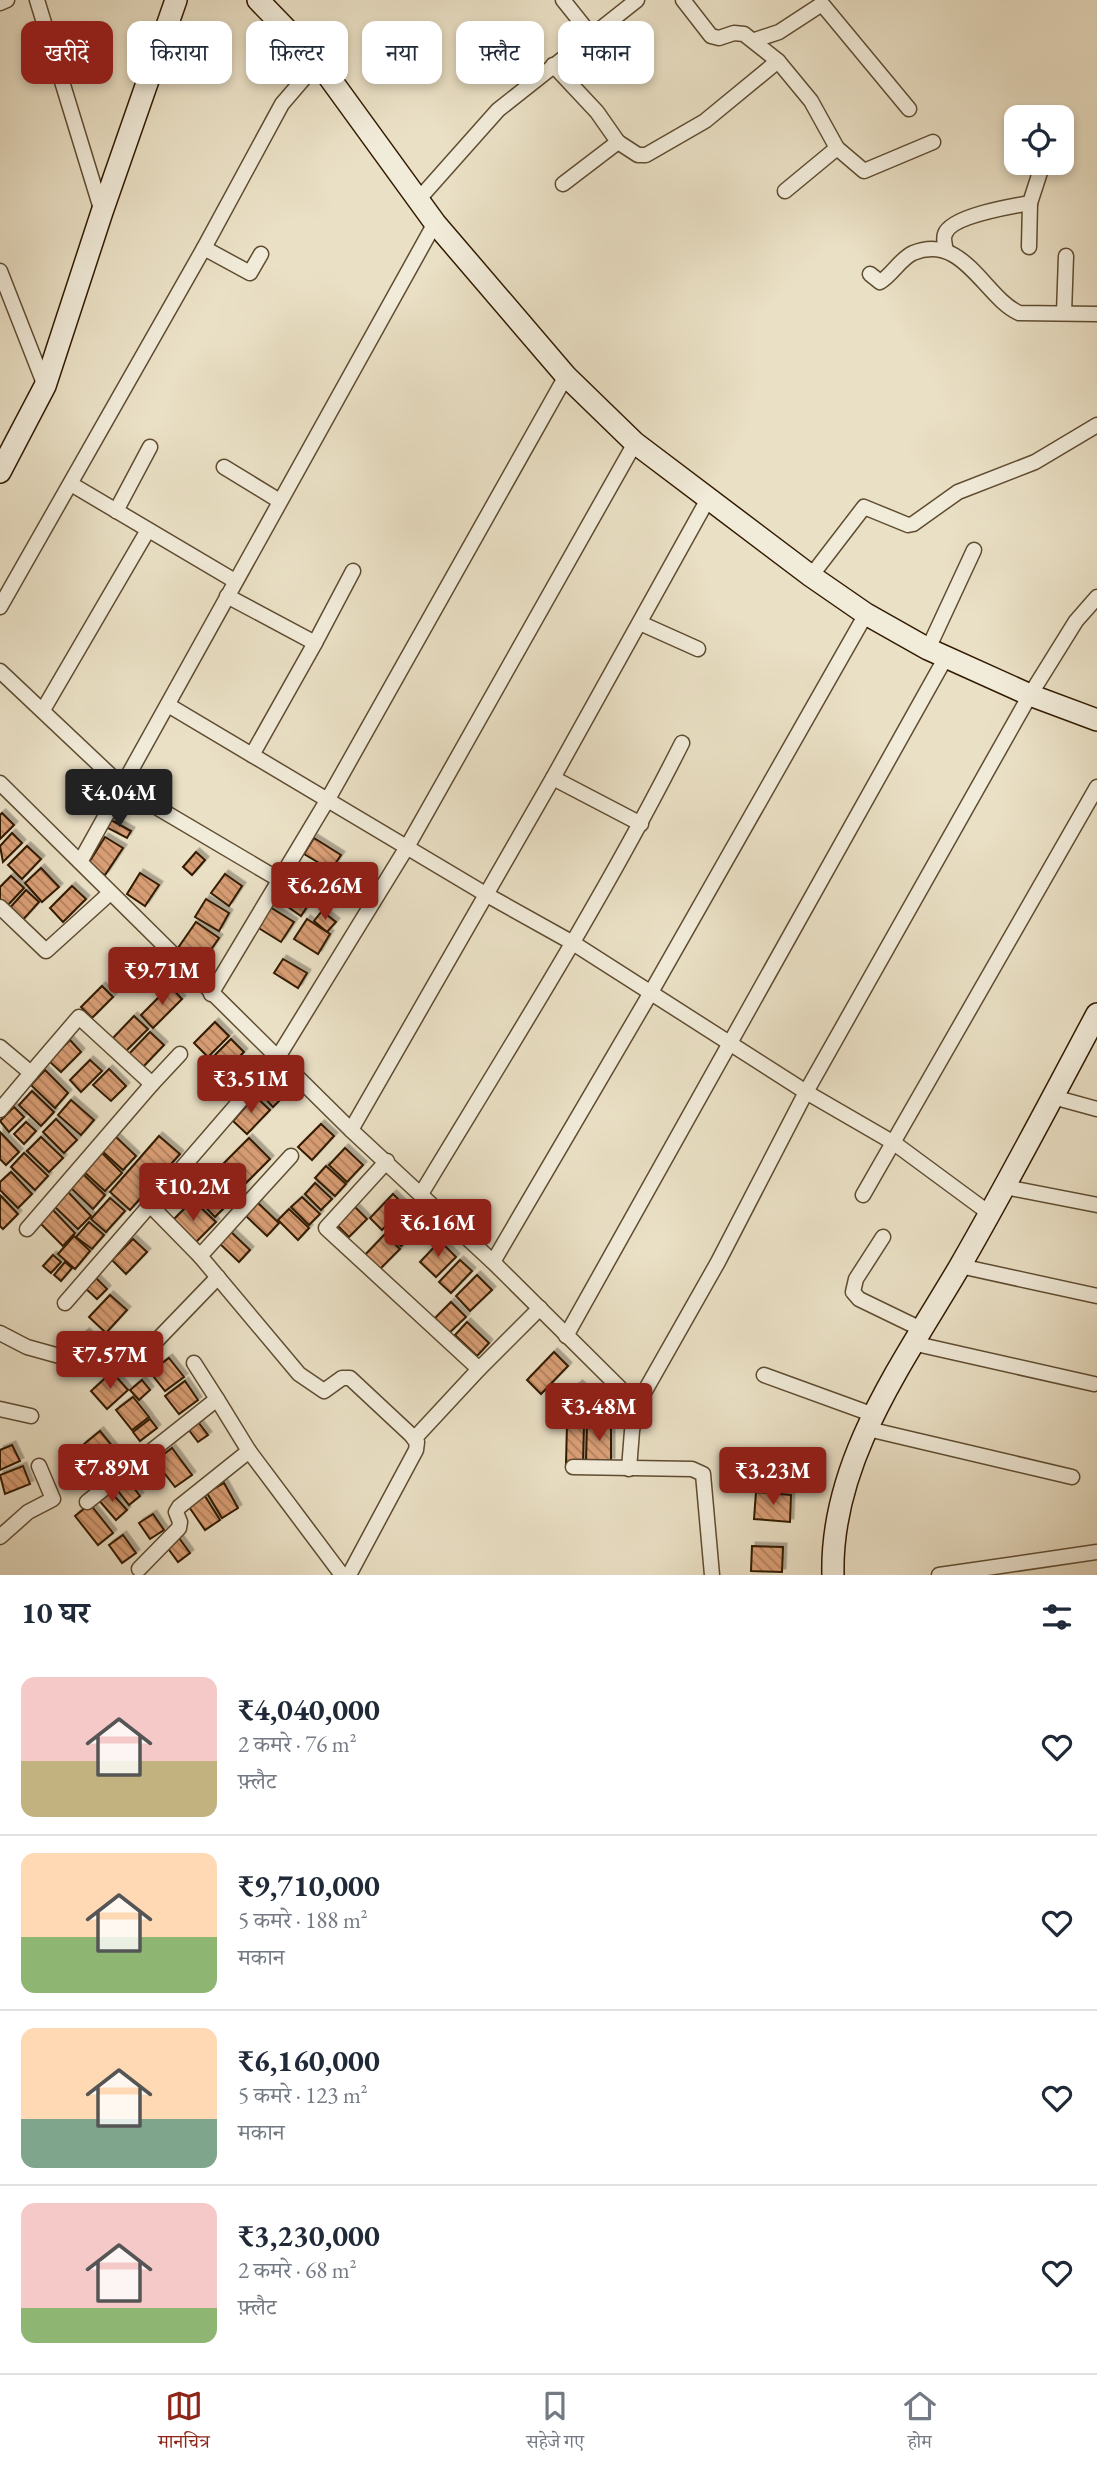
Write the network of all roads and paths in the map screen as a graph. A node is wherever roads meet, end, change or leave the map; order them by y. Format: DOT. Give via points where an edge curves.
graph roads {
  1 [pos="7,0"];
  2 [pos="37,0"];
  3 [pos="176,0"];
  4 [pos="258,0"];
  5 [pos="563,0"];
  6 [pos="637,0"];
  7 [pos="683,0"];
  8 [pos="0,3"];
  9 [pos="278,21"];
  10 [pos="580,21"];
  11 [pos="609,21"];
  12 [pos="755,40"];
  13 [pos="558,61"];
  14 [pos="778,61"];
  15 [pos="553,65"];
  16 [pos="299,84"];
  17 [pos="334,84"];
  18 [pos="909,109"];
  19 [pos="618,142"];
  20 [pos="933,142"];
  21 [pos="837,148"];
  22 [pos="1039,175"];
  23 [pos="563,184"];
  24 [pos="785,191"];
  25 [pos="418,200"];
  26 [pos="1030,203"];
  27 [pos="102,212"];
  28 [pos="435,223"];
  29 [pos="1028,247"];
  30 [pos="204,248"];
  31 [pos="946,251"];
  32 [pos="261,254"];
  33 [pos="1066,256"];
  34 [pos="0,271"];
  35 [pos="870,274"];
  36 [pos="1064,313"];
  37 [pos="1097,314"];
  38 [pos="566,376"];
  39 [pos="45,386"];
  40 [pos="1097,425"];
  41 [pos="635,443"];
  42 [pos="150,447"];
  43 [pos="224,467"];
  44 [pos="1,469"];
  45 [pos="71,484"];
  46 [pos="708,499"];
  47 [pos="278,500"];
  48 [pos="116,511"];
  49 [pos="148,530"];
  50 [pos="974,550"];
  51 [pos="353,571"];
  52 [pos="811,576"];
  53 [pos="235,581"];
  54 [pos="227,596"];
  55 [pos="1097,597"];
  56 [pos="0,607"];
  57 [pos="866,614"];
  58 [pos="639,623"];
  59 [pos="314,643"];
  60 [pos="698,649"];
  61 [pos="937,653"];
  62 [pos="0,671"];
  63 [pos="1030,695"];
  64 [pos="168,705"];
  65 [pos="43,710"];
  66 [pos="1097,720"];
  67 [pos="682,743"];
  68 [pos="252,755"];
  69 [pos="553,778"];
  70 [pos="0,783"];
  71 [pos="1097,787"];
  72 [pos="124,788"];
  73 [pos="328,799"];
  74 [pos="641,824"];
  75 [pos="407,847"];
  76 [pos="80,862"];
  77 [pos="278,879"];
  78 [pos="110,893"];
  79 [pos="486,895"];
  80 [pos="0,907"];
  81 [pos="573,943"];
  82 [pos="211,994"];
  83 [pos="650,994"];
  84 [pos="1097,1014"];
  85 [pos="730,1045"];
  86 [pos="0,1047"];
  87 [pos="180,1054"];
  88 [pos="278,1057"];
  89 [pos="32,1073"];
  90 [pos="152,1084"];
  91 [pos="806,1092"];
  92 [pos="1053,1097"];
  93 [pos="1097,1109"];
  94 [pos="0,1110"];
  95 [pos="351,1130"];
  96 [pos="894,1143"];
  97 [pos="291,1156"];
  98 [pos="387,1161"];
  99 [pos="1005,1187"];
  100 [pos="421,1194"];
  101 [pos="863,1195"];
  102 [pos="150,1205"];
  103 [pos="1097,1205"];
  104 [pos="989,1213"];
  105 [pos="27,1229"];
  106 [pos="883,1237"];
  107 [pos="200,1256"];
  108 [pos="492,1262"];
  109 [pos="960,1266"];
  110 [pos="218,1278"];
  111 [pos="1097,1296"];
  112 [pos="65,1303"];
  113 [pos="540,1308"];
  114 [pos="0,1333"];
  115 [pos="566,1336"];
  116 [pos="916,1336"];
  117 [pos="113,1346"];
  118 [pos="63,1357"];
  119 [pos="194,1363"];
  120 [pos="479,1369"];
  121 [pos="764,1375"];
  122 [pos="1094,1384"];
  123 [pos="217,1399"];
  124 [pos="637,1405"];
  125 [pos="0,1409"];
  126 [pos="31,1416"];
  127 [pos="871,1422"];
  128 [pos="414,1439"];
  129 [pos="249,1451"];
  130 [pos="39,1466"];
  131 [pos="573,1467"];
  132 [pos="629,1469"];
  133 [pos="1072,1477"];
  134 [pos="87,1502"];
  135 [pos="0,1536"];
  136 [pos="1097,1552"];
  137 [pos="139,1569"];
  138 [pos="342,1575"];
  139 [pos="349,1575"];
  140 [pos="712,1575"];
  141 [pos="833,1575"];
  142 [pos="939,1575"];
  1 -- 8 [label="street"];
  2 -- 27 [label="street"];
  3 -- 27 [label="street"];
  4 -- 9 [label="street"];
  5 -- 10 [label="street"];
  6 -- 11 [label="street"];
  7 -- 12 [label="street" via="710,36 739,33"];
  12 -- 14 [label="street"];
  12 -- 18 [label="street" via="779,32 822,4"];
  13 -- 15 [label="street"];
  14 -- 19 [label="street" via="705,121 646,155"];
  14 -- 21 [label="street" via="811,101"];
  15 -- 19 [label="street"];
  15 -- 25 [label="street" via="498,110"];
  16 -- 30 [label="street" via="282,104"];
  17 -- 25 [label="street"];
  19 -- 23 [label="street"];
  20 -- 21 [label="street" via="867,171"];
  21 -- 24 [label="street"];
  22 -- 26 [label="street"];
  25 -- 28 [label="street"];
  26 -- 29 [label="street"];
  26 -- 31 [label="street" via="980,212 948,229"];
  27 -- 39 [label="street"];
  28 -- 38 [label="street"];
  28 -- 47 [label="street"];
  30 -- 32 [label="street" via="250,273"];
  30 -- 45 [label="street"];
  31 -- 35 [label="street" via="914,253 880,282"];
  31 -- 36 [label="street" via="973,269 1014,311"];
  33 -- 36 [label="street"];
  34 -- 39 [label="street"];
  36 -- 37 [label="street"];
  38 -- 41 [label="street"];
  38 -- 73 [label="street"];
  39 -- 44 [label="street"];
  40 -- 52 [label="street" via="1035,462 958,492 913,524 864,507"];
  41 -- 46 [label="street"];
  41 -- 75 [label="street"];
  42 -- 48 [label="street"];
  43 -- 47 [label="street"];
  45 -- 48 [label="street"];
  45 -- 56 [label="street"];
  46 -- 52 [label="street"];
  46 -- 58 [label="street"];
  47 -- 53 [label="street"];
  48 -- 49 [label="street"];
  49 -- 53 [label="street"];
  49 -- 65 [label="street"];
  50 -- 61 [label="street"];
  51 -- 59 [label="street"];
  52 -- 57 [label="street"];
  53 -- 54 [label="street"];
  54 -- 59 [label="street"];
  54 -- 64 [label="street"];
  55 -- 63 [label="street" via="1076,621"];
  57 -- 61 [label="street"];
  57 -- 83 [label="street"];
  58 -- 60 [label="street"];
  58 -- 69 [label="street"];
  59 -- 68 [label="street"];
  61 -- 63 [label="street"];
  61 -- 85 [label="street"];
  62 -- 65 [label="street"];
  63 -- 66 [label="street"];
  63 -- 91 [label="street"];
  64 -- 68 [label="street"];
  64 -- 72 [label="street"];
  65 -- 72 [label="street"];
  67 -- 74 [label="street"];
  68 -- 73 [label="street"];
  69 -- 74 [label="street"];
  69 -- 79 [label="street"];
  70 -- 76 [label="street"];
  71 -- 96 [label="street"];
  72 -- 76 [label="street"];
  72 -- 77 [label="street"];
  73 -- 75 [label="street"];
  73 -- 77 [label="street"];
  74 -- 81 [label="street"];
  75 -- 79 [label="street"];
  75 -- 88 [label="street"];
  76 -- 78 [label="street"];
  77 -- 82 [label="street"];
  78 -- 80 [label="street" via="46,951"];
  78 -- 82 [label="street"];
  79 -- 81 [label="street"];
  79 -- 95 [label="street"];
  81 -- 83 [label="street"];
  81 -- 100 [label="street"];
  82 -- 88 [label="street"];
  83 -- 85 [label="street"];
  83 -- 108 [label="street"];
  84 -- 92 [label="street"];
  85 -- 91 [label="street"];
  85 -- 115 [label="street"];
  86 -- 89 [label="street"];
  87 -- 90 [label="street"];
  88 -- 95 [label="street"];
  88 -- 102 [label="street"];
  89 -- 90 [label="street" via="79,1017"];
  89 -- 94 [label="street"];
  90 -- 105 [label="street"];
  91 -- 96 [label="street"];
  91 -- 124 [label="street"];
  92 -- 93 [label="street"];
  92 -- 99 [label="street"];
  95 -- 98 [label="street"];
  96 -- 101 [label="street"];
  96 -- 104 [label="street"];
  97 -- 107 [label="street"];
  98 -- 100 [label="street"];
  98 -- 120 [label="street" via="326,1228"];
  99 -- 103 [label="street"];
  99 -- 104 [label="street"];
  100 -- 108 [label="street"];
  102 -- 107 [label="street"];
  102 -- 112 [label="street"];
  104 -- 109 [label="street"];
  106 -- 116 [label="street" via="856,1279 853,1292"];
  107 -- 110 [label="street"];
  108 -- 113 [label="street"];
  109 -- 111 [label="street"];
  109 -- 116 [label="street"];
  110 -- 117 [label="street" via="135,1363"];
  110 -- 128 [label="street" via="317,1389 327,1390 348,1377"];
  113 -- 115 [label="street"];
  113 -- 120 [label="street"];
  114 -- 118 [label="street"];
  115 -- 124 [label="street"];
  116 -- 122 [label="street"];
  116 -- 127 [label="street"];
  119 -- 123 [label="street"];
  120 -- 128 [label="street"];
  121 -- 127 [label="street"];
  123 -- 129 [label="street"];
  123 -- 134 [label="street"];
  124 -- 132 [label="street"];
  125 -- 126 [label="street"];
  127 -- 133 [label="street"];
  127 -- 141 [label="street" via="841,1501"];
  128 -- 139 [label="street" via="416,1450"];
  129 -- 137 [label="street" via="179,1507 179,1528"];
  129 -- 138 [label="street"];
  130 -- 135 [label="street" via="54,1499 28,1512"];
  131 -- 132 [label="street"];
  132 -- 140 [label="street" via="692,1469 703,1474"];
  136 -- 142 [label="street"];
}
